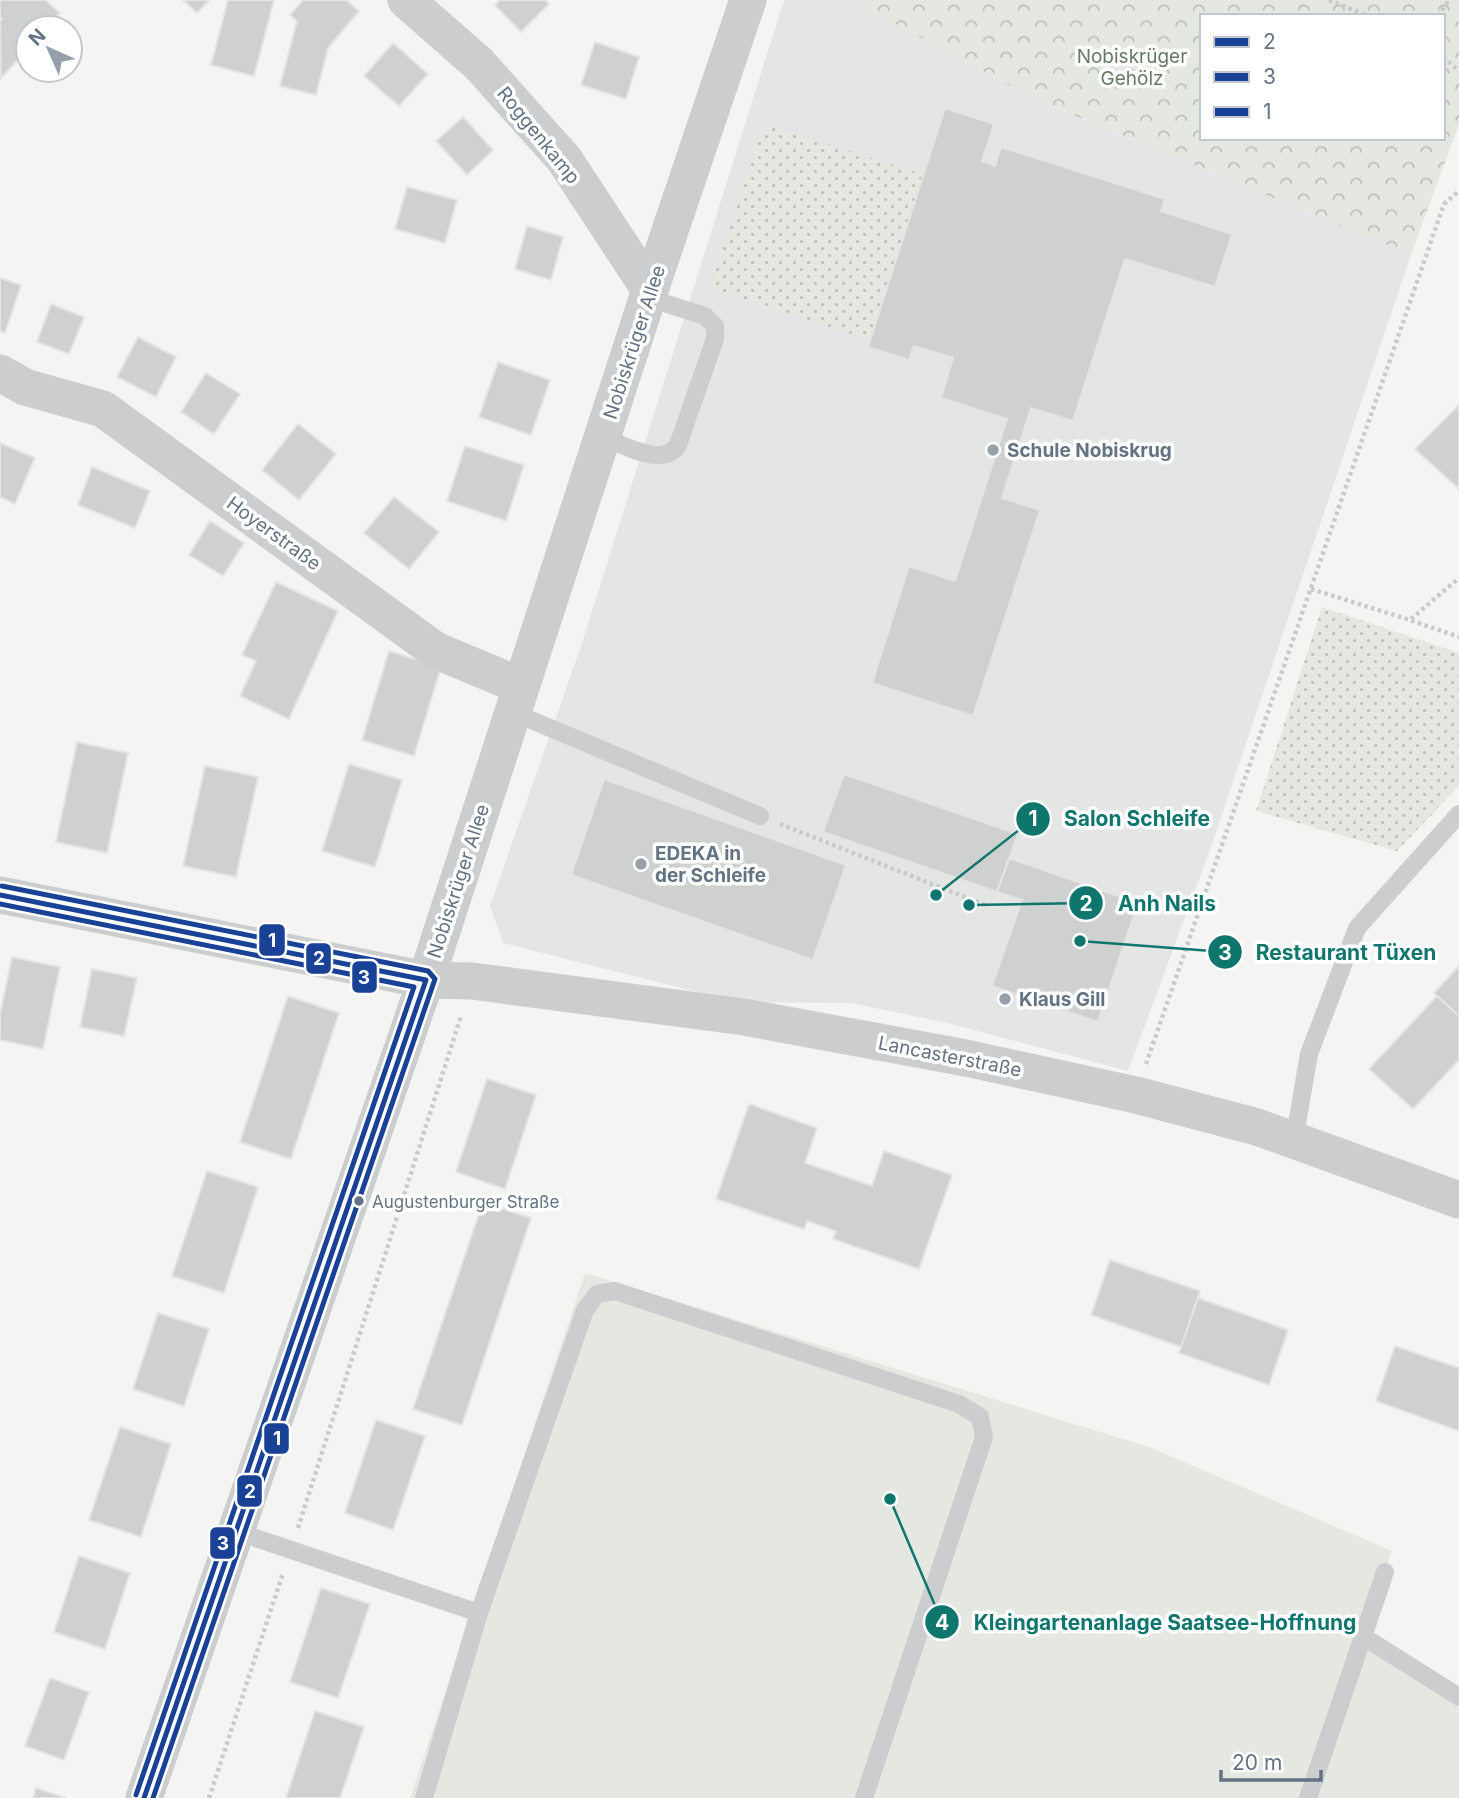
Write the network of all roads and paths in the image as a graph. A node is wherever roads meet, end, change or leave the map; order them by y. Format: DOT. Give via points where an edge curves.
graph roads {
  1 [pos="406,0"];
  2 [pos="748,0"];
  3 [pos="1329,0"];
  4 [pos="1363,14"];
  5 [pos="1445,59"];
  6 [pos="1459,72"];
  7 [pos="1459,191"];
  8 [pos="649,294"];
  9 [pos="8,387"];
  10 [pos="603,437"];
  11 [pos="1459,578"];
  12 [pos="1311,589"];
  13 [pos="1410,620"];
  14 [pos="1459,637"];
  15 [pos="517,699"];
  16 [pos="1459,814"];
  17 [pos="760,816"];
  18 [pos="0,895"];
  19 [pos="985,905"];
  20 [pos="426,980"];
  21 [pos="472,981"];
  22 [pos="1136,1095"];
  23 [pos="1294,1141"];
  24 [pos="1459,1200"];
  25 [pos="235,1531"];
  26 [pos="290,1550"];
  27 [pos="1385,1572"];
  28 [pos="479,1612"];
  29 [pos="1364,1637"];
  30 [pos="1459,1697"];
  31 [pos="144,1798"];
  32 [pos="209,1798"];
  33 [pos="424,1798"];
  34 [pos="864,1798"];
  35 [pos="1308,1798"];
  1 -- 8 [label="street, Roggenkamp" via="479,64 564,159"];
  2 -- 8 [label="street, Nobiskrüger Allee"];
  3 -- 4 [label="path"];
  5 -- 6 [label="path"];
  7 -- 12 [label="path" via="1444,204"];
  8 -- 10 [label="street, Nobiskrüger Allee"];
  8 -- 10 [label="lane" via="705,316 715,326 715,339 674,452 650,453"];
  9 -- 15 [label="street, Hoyerstraße" via="103,409 435,650"];
  10 -- 15 [label="street, Nobiskrüger Allee"];
  11 -- 13 [label="path"];
  12 -- 13 [label="path"];
  12 -- 22 [label="path"];
  13 -- 14 [label="path"];
  15 -- 17 [label="lane"];
  15 -- 20 [label="street, Nobiskrüger Allee"];
  16 -- 23 [label="lane" via="1357,928 1309,1054"];
  17 -- 19 [label="path"];
  18 -- 20 [label="street"];
  20 -- 21 [label="street, Lancasterstraße"];
  20 -- 25 [label="street, Nobiskrüger Allee"];
  21 -- 22 [label="street, Lancasterstraße" via="744,1017"];
  21 -- 26 [label="path"];
  22 -- 23 [label="street, Lancasterstraße"];
  23 -- 24 [label="street, Lancasterstraße"];
  25 -- 26 [label="lane"];
  25 -- 31 [label="street, Nobiskrüger Allee"];
  26 -- 28 [label="lane"];
  26 -- 32 [label="path"];
  27 -- 29 [label="lane"];
  28 -- 33 [label="lane"];
  28 -- 34 [label="lane" via="585,1310 597,1294 615,1291 959,1404 981,1417 984,1437"];
  29 -- 30 [label="lane"];
  29 -- 35 [label="lane"];
}
